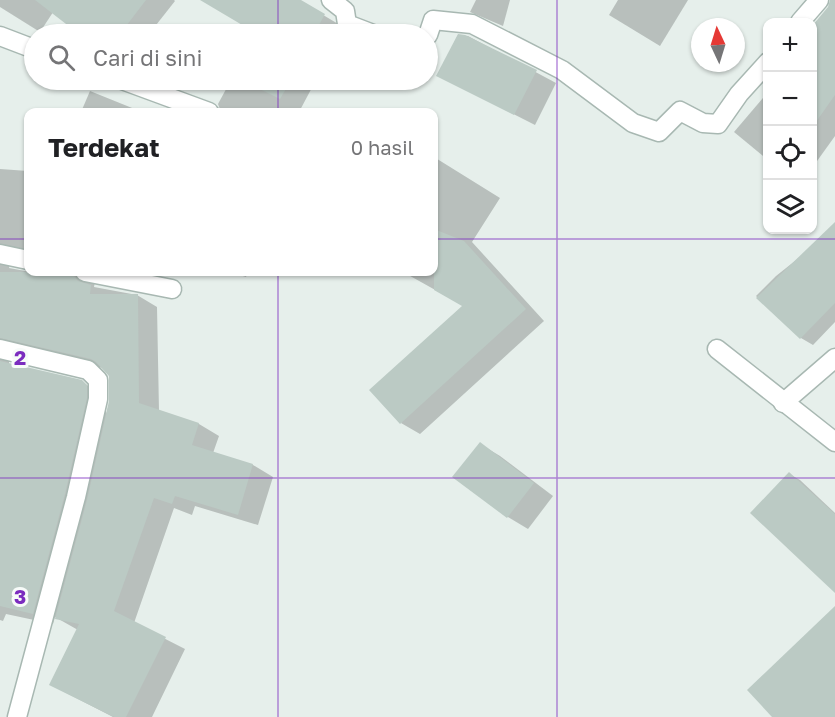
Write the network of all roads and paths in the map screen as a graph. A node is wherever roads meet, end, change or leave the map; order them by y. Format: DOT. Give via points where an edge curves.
graph roads {
  1 [pos="331,0"];
  2 [pos="819,0"];
  3 [pos="803,18"];
  4 [pos="347,24"];
  5 [pos="432,24"];
  6 [pos="0,36"];
  7 [pos="24,44"];
  8 [pos="763,68"];
  9 [pos="149,90"];
  10 [pos="198,108"];
  11 [pos="0,254"];
  12 [pos="24,259"];
  13 [pos="105,276"];
  14 [pos="172,289"];
  15 [pos="0,349"];
  16 [pos="717,349"];
  17 [pos="835,358"];
  18 [pos="783,403"];
  19 [pos="835,442"];
  20 [pos="17,717"];
  1 -- 4 [label="street" via="345,11"];
  2 -- 3 [label="street"];
  5 -- 8 [label="street" via="433,20 472,24 562,70 633,123 659,132 680,111 703,123 718,124"];
  6 -- 7 [label="street"];
  9 -- 10 [label="street"];
  11 -- 12 [label="street"];
  13 -- 14 [label="street"];
  15 -- 20 [label="street" via="88,370 98,380 98,399 76,497"];
  16 -- 18 [label="street"];
  17 -- 18 [label="street"];
  18 -- 19 [label="street"];
}
